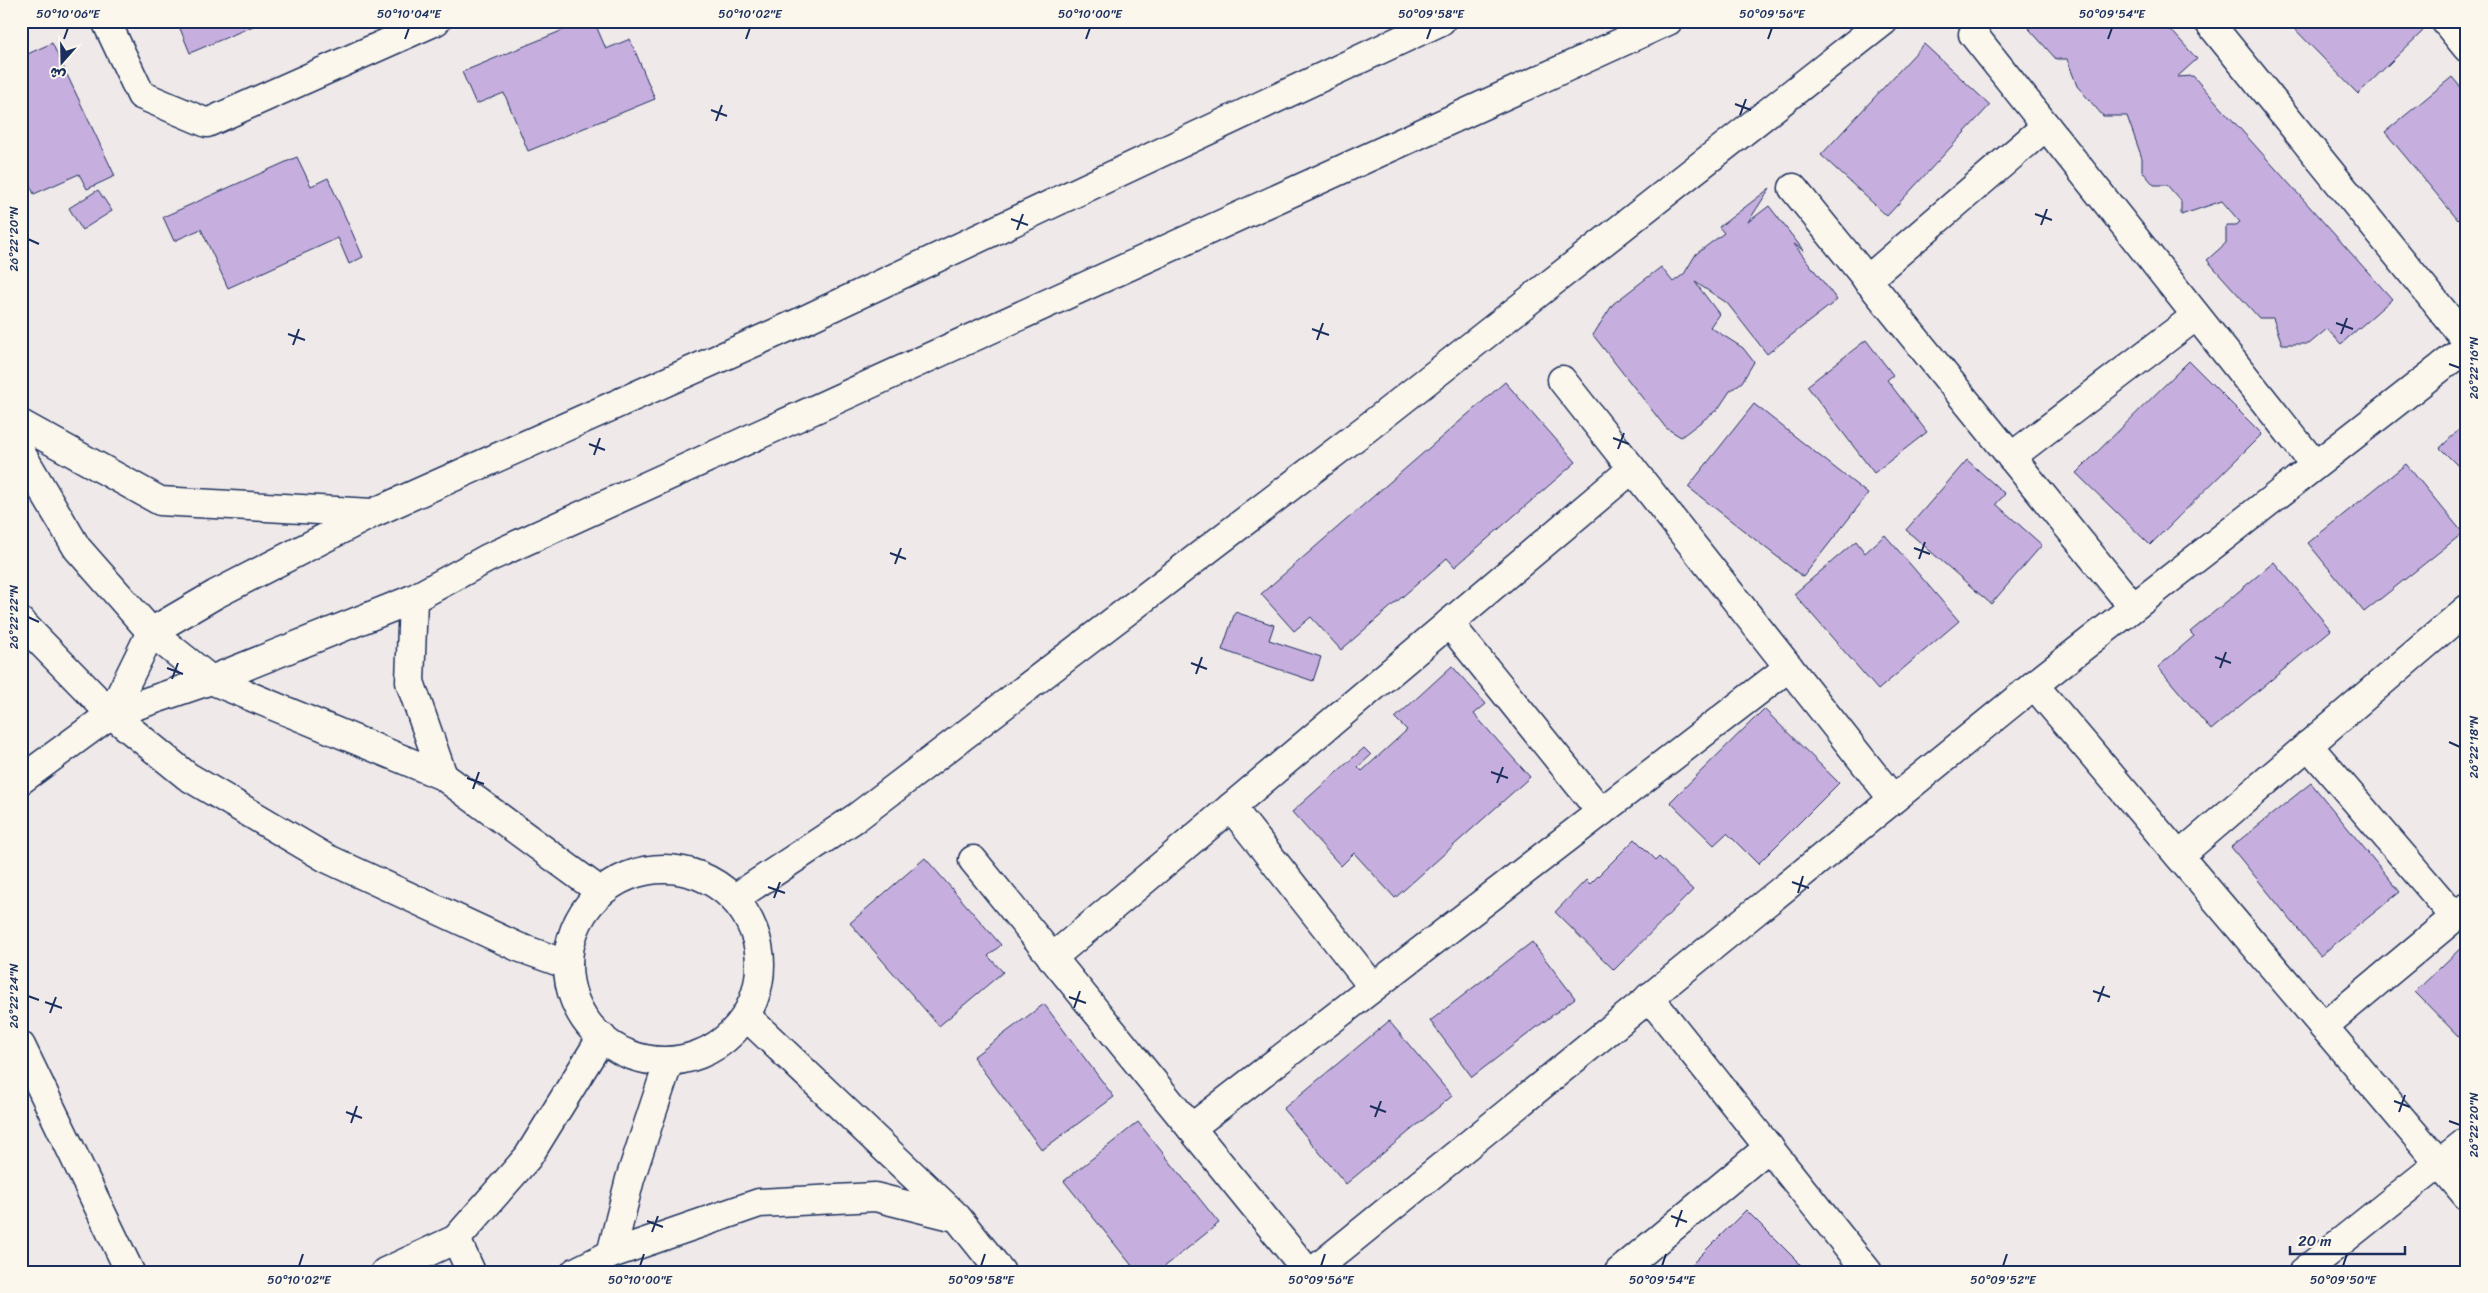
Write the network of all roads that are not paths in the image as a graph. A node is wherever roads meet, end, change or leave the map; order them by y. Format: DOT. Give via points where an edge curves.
graph roads {
  1 [pos="106,21"];
  2 [pos="436,21"];
  3 [pos="1441,21"];
  4 [pos="1668,21"];
  5 [pos="1884,21"];
  6 [pos="2208,21"];
  7 [pos="2445,21"];
  8 [pos="1973,34"];
  9 [pos="2467,48"];
  10 [pos="2046,126"];
  11 [pos="1793,188"];
  12 [pos="1867,280"];
  13 [pos="2196,316"];
  14 [pos="2467,341"];
  15 [pos="2467,347"];
  16 [pos="1562,380"];
  17 [pos="21,424"];
  18 [pos="21,453"];
  19 [pos="2011,457"];
  20 [pos="2315,465"];
  21 [pos="1632,469"];
  22 [pos="373,513"];
  23 [pos="413,599"];
  24 [pos="2133,607"];
  25 [pos="2467,609"];
  26 [pos="21,622"];
  27 [pos="1449,623"];
  28 [pos="151,632"];
  29 [pos="1789,667"];
  30 [pos="212,680"];
  31 [pos="2034,685"];
  32 [pos="111,714"];
  33 [pos="2308,745"];
  34 [pos="443,776"];
  35 [pos="21,780"];
  36 [pos="1893,799"];
  37 [pos="1231,806"];
  38 [pos="1601,812"];
  39 [pos="2179,856"];
  40 [pos="973,860"];
  41 [pos="601,892"];
  42 [pos="735,898"];
  43 [pos="2461,912"];
  44 [pos="1052,958"];
  45 [pos="568,966"];
  46 [pos="1373,987"];
  47 [pos="1649,997"];
  48 [pos="746,1016"];
  49 [pos="2323,1027"];
  50 [pos="602,1037"];
  51 [pos="21,1046"];
  52 [pos="669,1061"];
  53 [pos="1191,1128"];
  54 [pos="2467,1141"];
  55 [pos="1769,1147"];
  56 [pos="2439,1163"];
  57 [pos="2467,1196"];
  58 [pos="956,1217"];
  59 [pos="456,1239"];
  60 [pos="611,1254"];
  61 [pos="130,1272"];
  62 [pos="385,1272"];
  63 [pos="471,1272"];
  64 [pos="575,1272"];
  65 [pos="1001,1272"];
  66 [pos="1310,1272"];
  67 [pos="1619,1272"];
  68 [pos="1868,1272"];
  69 [pos="2304,1272"];
  1 -- 2 [label="street" via="142,96 207,123"];
  3 -- 22 [label="street" via="798,323"];
  4 -- 23 [label="street" via="488,558"];
  5 -- 42 [label="street" via="1359,434 857,817"];
  6 -- 14 [label="street"];
  7 -- 9 [label="street"];
  8 -- 10 [label="street"];
  10 -- 12 [label="street"];
  10 -- 13 [label="street"];
  11 -- 12 [label="street"];
  12 -- 19 [label="street"];
  13 -- 19 [label="street"];
  13 -- 20 [label="street"];
  15 -- 20 [label="street"];
  16 -- 21 [label="street"];
  17 -- 22 [label="street" via="160,500"];
  18 -- 28 [label="street" via="77,548"];
  19 -- 24 [label="street"];
  20 -- 24 [label="street"];
  21 -- 27 [label="street"];
  21 -- 29 [label="street"];
  22 -- 28 [label="street" via="216,594"];
  23 -- 30 [label="street"];
  23 -- 34 [label="street" via="410,682"];
  24 -- 31 [label="street"];
  25 -- 33 [label="street"];
  26 -- 32 [label="street"];
  27 -- 37 [label="street"];
  27 -- 38 [label="street"];
  28 -- 30 [label="street"];
  28 -- 32 [label="street"];
  29 -- 36 [label="street"];
  29 -- 38 [label="street"];
  30 -- 32 [label="street"];
  30 -- 34 [label="street"];
  31 -- 36 [label="street"];
  31 -- 39 [label="street"];
  32 -- 35 [label="street"];
  32 -- 45 [label="street" via="187,776 326,858 518,947"];
  33 -- 39 [label="street"];
  33 -- 43 [label="street"];
  34 -- 41 [label="street"];
  36 -- 47 [label="street"];
  37 -- 44 [label="street"];
  37 -- 46 [label="street"];
  38 -- 46 [label="street"];
  39 -- 49 [label="street"];
  40 -- 44 [label="street"];
  41 -- 42 [label="street" via="632,873 660,868 687,871 713,881"];
  41 -- 45 [label="street" via="588,905 574,928"];
  42 -- 48 [label="street" via="751,920 759,947 761,974"];
  43 -- 49 [label="street"];
  44 -- 53 [label="street"];
  45 -- 50 [label="street" via="569,982 578,1009"];
  46 -- 53 [label="street"];
  47 -- 55 [label="street"];
  47 -- 66 [label="street"];
  48 -- 52 [label="street" via="720,1044 696,1056"];
  48 -- 58 [label="street"];
  49 -- 56 [label="street"];
  50 -- 52 [label="street" via="616,1048 642,1058"];
  50 -- 59 [label="street" via="528,1157"];
  51 -- 61 [label="street"];
  52 -- 60 [label="street" via="630,1179"];
  53 -- 66 [label="street"];
  54 -- 56 [label="street"];
  55 -- 67 [label="street"];
  55 -- 68 [label="street"];
  56 -- 57 [label="street"];
  56 -- 69 [label="street"];
  58 -- 60 [label="street" via="875,1197 760,1203"];
  58 -- 65 [label="street"];
  59 -- 62 [label="street"];
  59 -- 63 [label="street"];
  60 -- 64 [label="street"];
}
